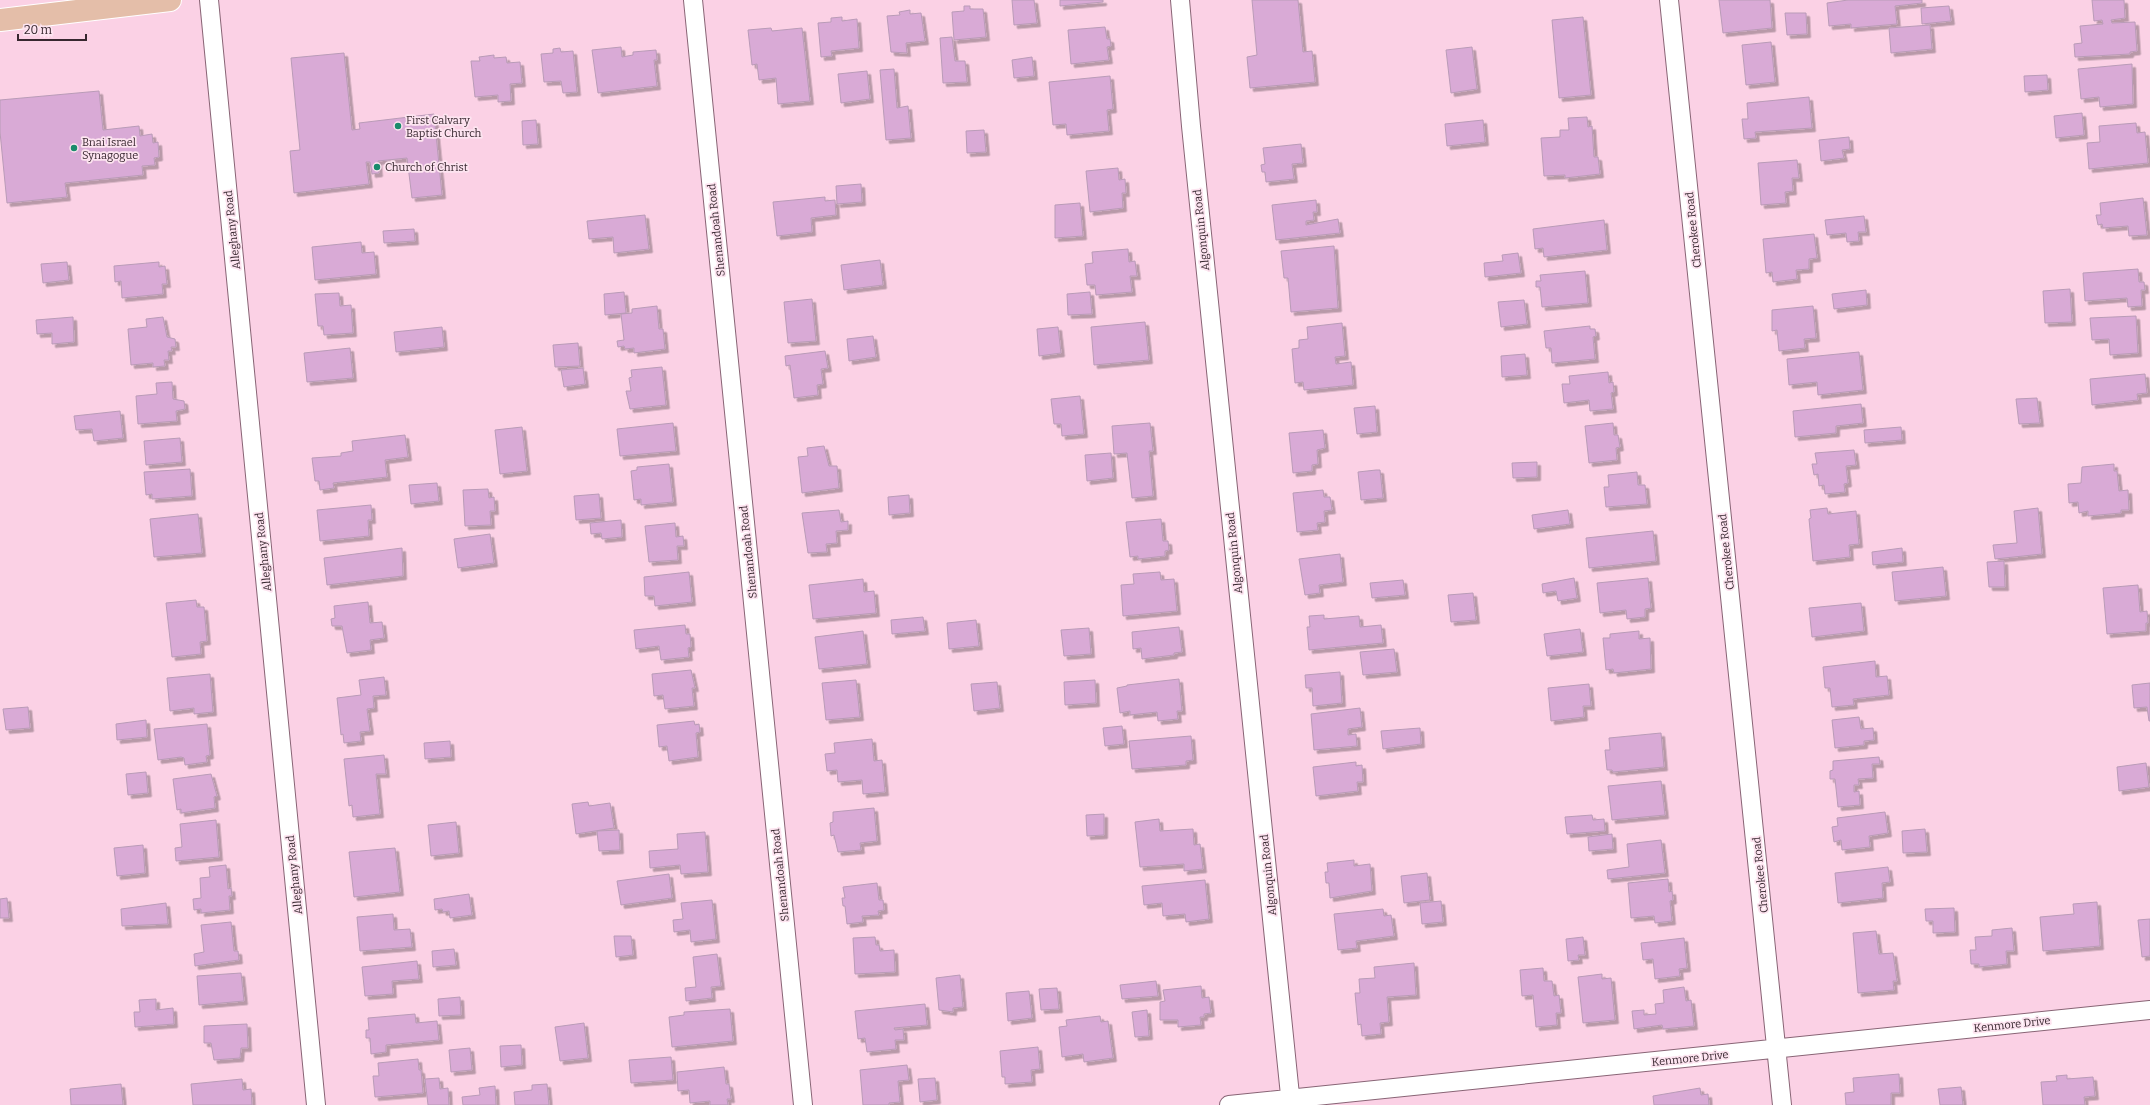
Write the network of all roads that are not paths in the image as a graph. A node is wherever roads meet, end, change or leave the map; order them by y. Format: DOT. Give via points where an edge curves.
graph roads {
  1 [pos="170,0"];
  2 [pos="209,0"];
  3 [pos="693,0"];
  4 [pos="1180,0"];
  5 [pos="1669,0"];
  6 [pos="0,20"];
  7 [pos="2150,1010"];
  8 [pos="1778,1050"];
  9 [pos="1291,1102"];
  10 [pos="316,1105"];
  11 [pos="803,1105"];
  12 [pos="1229,1105"];
  13 [pos="1782,1105"];
  1 -- 6 [label="main road"];
  2 -- 10 [label="street, Alleghany Road"];
  3 -- 11 [label="street, Shenandoah Road"];
  4 -- 9 [label="street, Algonquin Road"];
  5 -- 8 [label="street, Cherokee Road"];
  7 -- 8 [label="street, Kenmore Drive"];
  8 -- 9 [label="street, Kenmore Drive"];
  8 -- 13 [label="street, Cherokee Road"];
  9 -- 12 [label="street, Kenmore Drive"];
}
